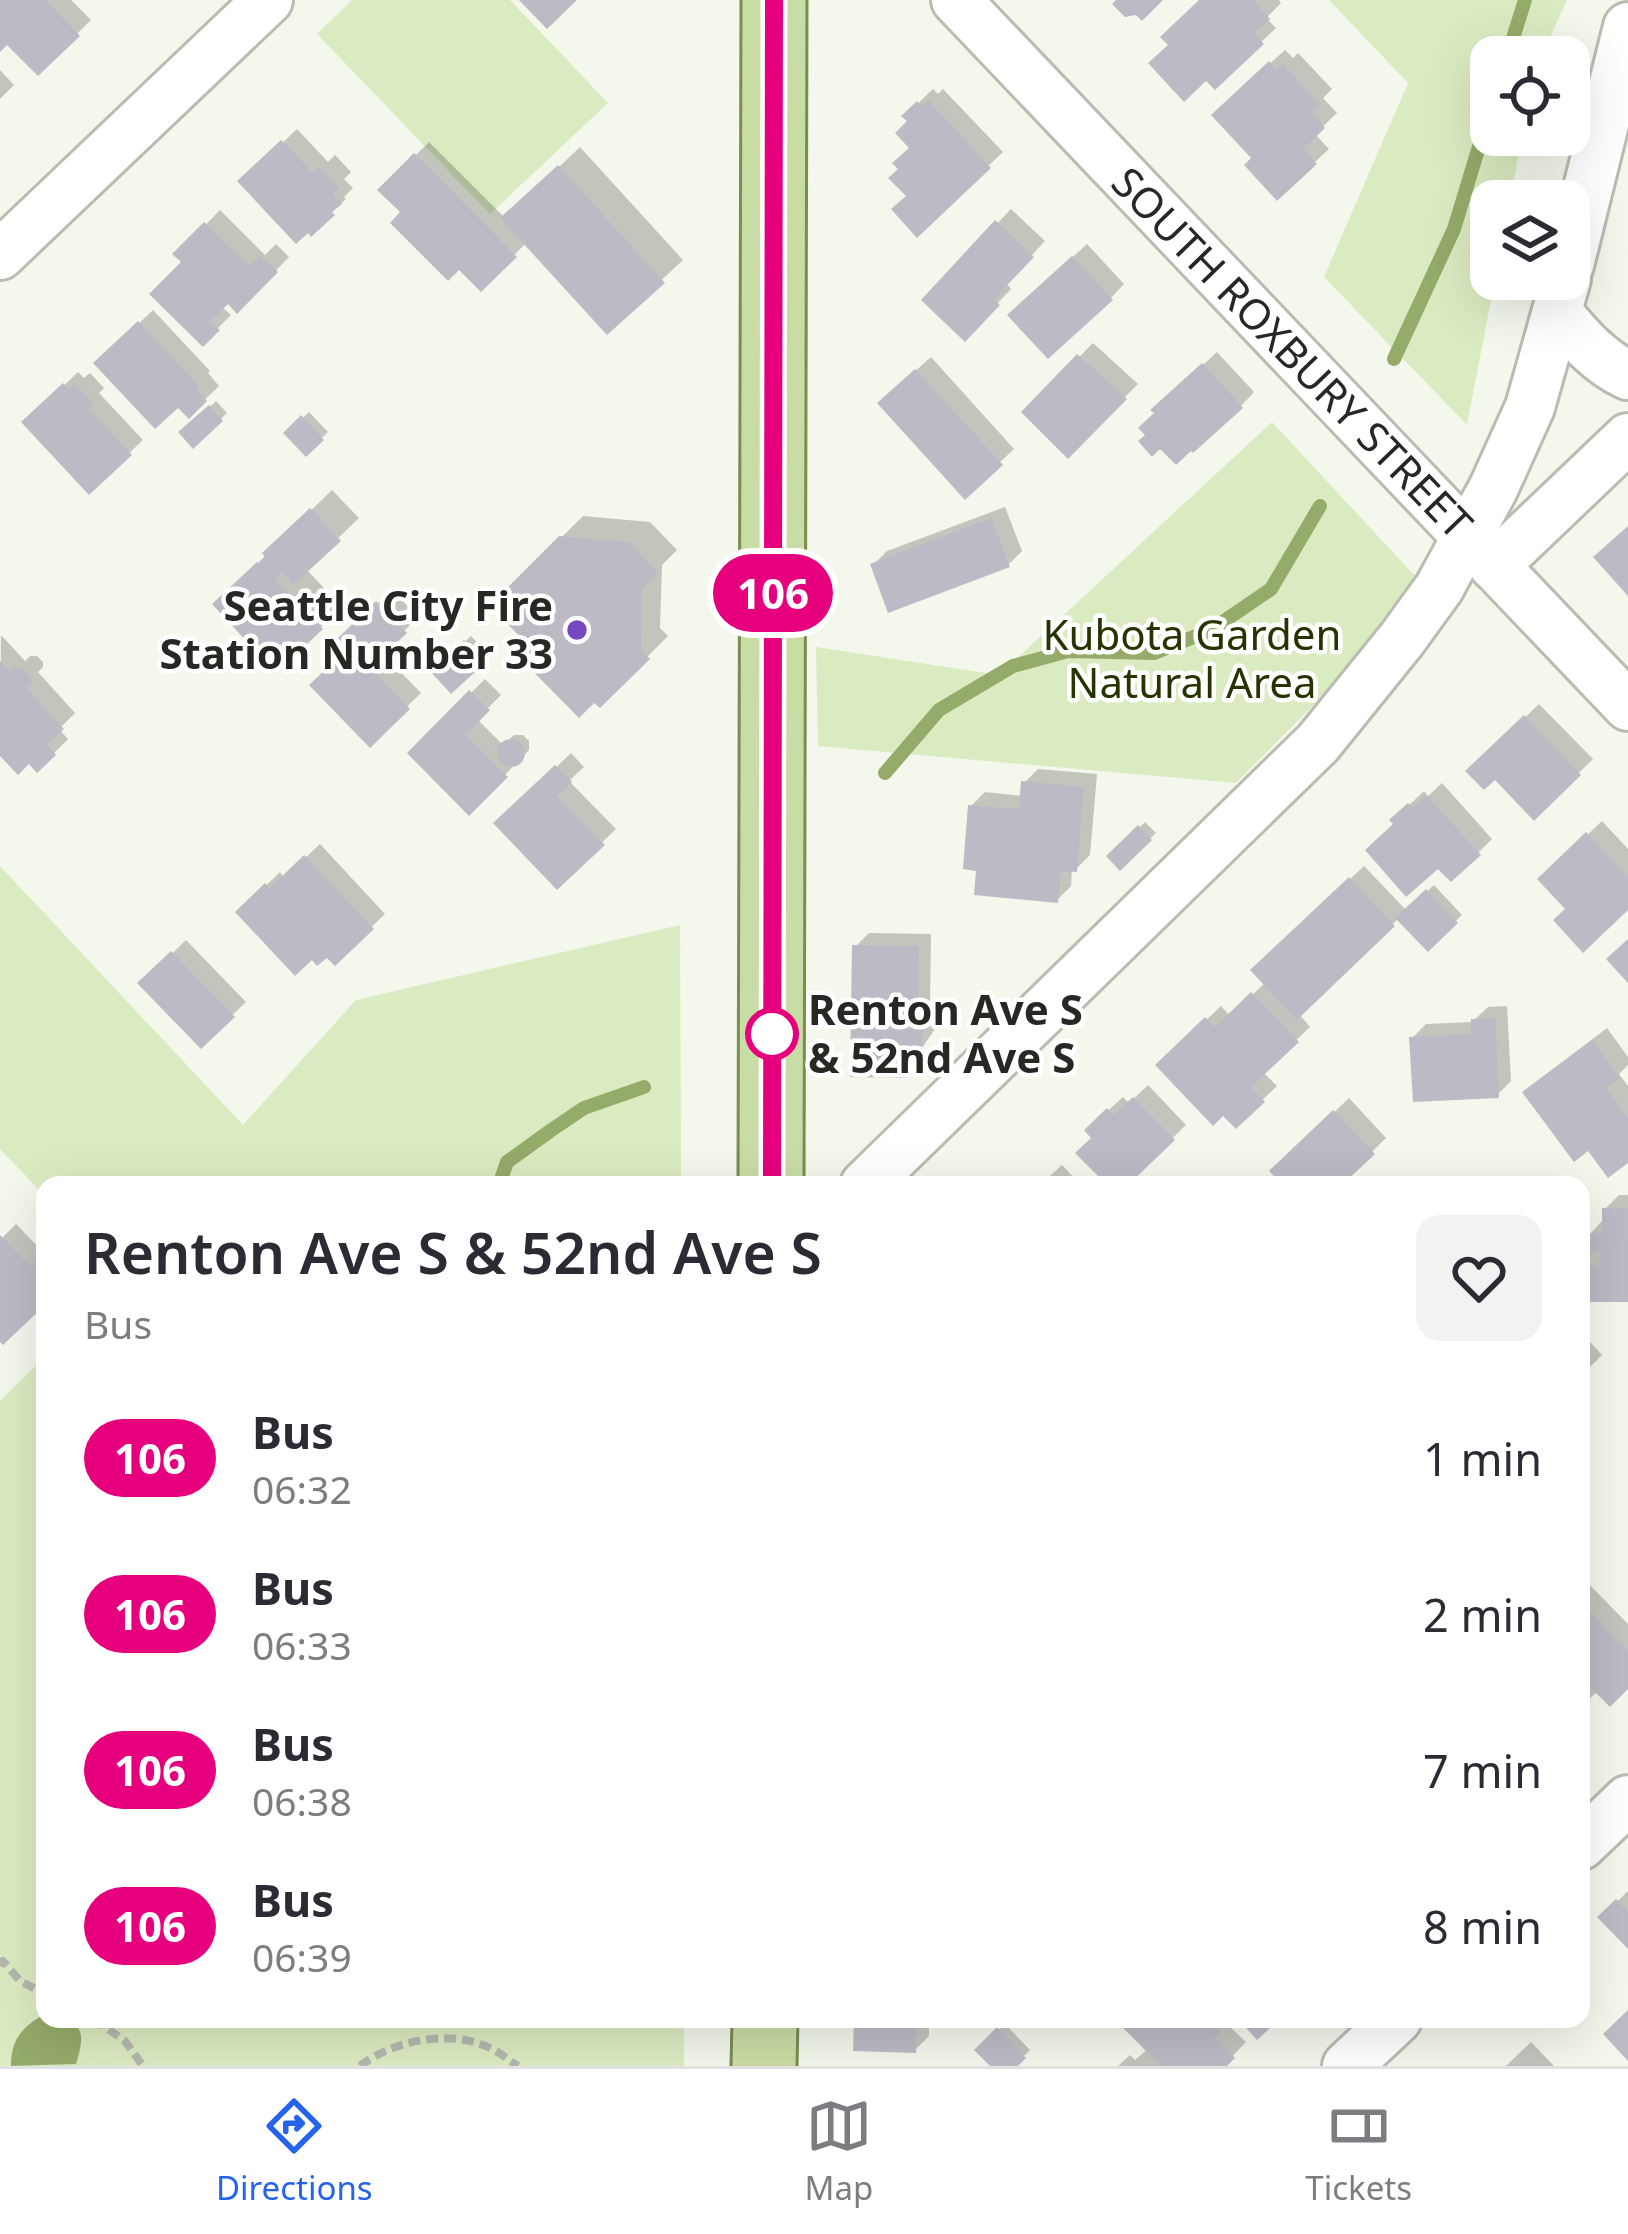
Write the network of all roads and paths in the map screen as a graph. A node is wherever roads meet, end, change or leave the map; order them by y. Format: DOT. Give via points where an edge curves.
graph roads {
  1 [pos="268,0"];
  2 [pos="774,0"];
  3 [pos="956,0"];
  4 [pos="1628,27"];
  5 [pos="1590,180"];
  6 [pos="0,255"];
  7 [pos="1561,300"];
  8 [pos="1564,300"];
  9 [pos="1628,375"];
  10 [pos="1628,438"];
  11 [pos="1481,552"];
  12 [pos="1628,706"];
  13 [pos="772,1176"];
  14 [pos="874,1176"];
  15 [pos="1628,1800"];
  16 [pos="1590,1836"];
  17 [pos="0,1966"];
  18 [pos="36,1989"];
  19 [pos="107,2028"];
  20 [pos="765,2028"];
  21 [pos="1387,2028"];
  22 [pos="143,2066"];
  23 [pos="360,2066"];
  24 [pos="518,2066"];
  25 [pos="764,2066"];
  26 [pos="1347,2066"];
  1 -- 6 [label="street"];
  2 -- 13 [label="main road"];
  3 -- 11 [label="street, SOUTH ROXBURY STREET"];
  4 -- 5 [label="street"];
  7 -- 11 [label="street" via="1530,406 1493,489"];
  8 -- 9 [label="street" via="1582,342"];
  10 -- 11 [label="street"];
  11 -- 12 [label="street, SOUTH ROXBURY STREET"];
  11 -- 14 [label="street" via="1439,588 1318,742"];
  15 -- 16 [label="street"];
  17 -- 18 [label="path"];
  19 -- 22 [label="path"];
  20 -- 25 [label="main road"];
  21 -- 26 [label="street"];
  23 -- 24 [label="path" via="377,2052 437,2036 490,2047"];
}
